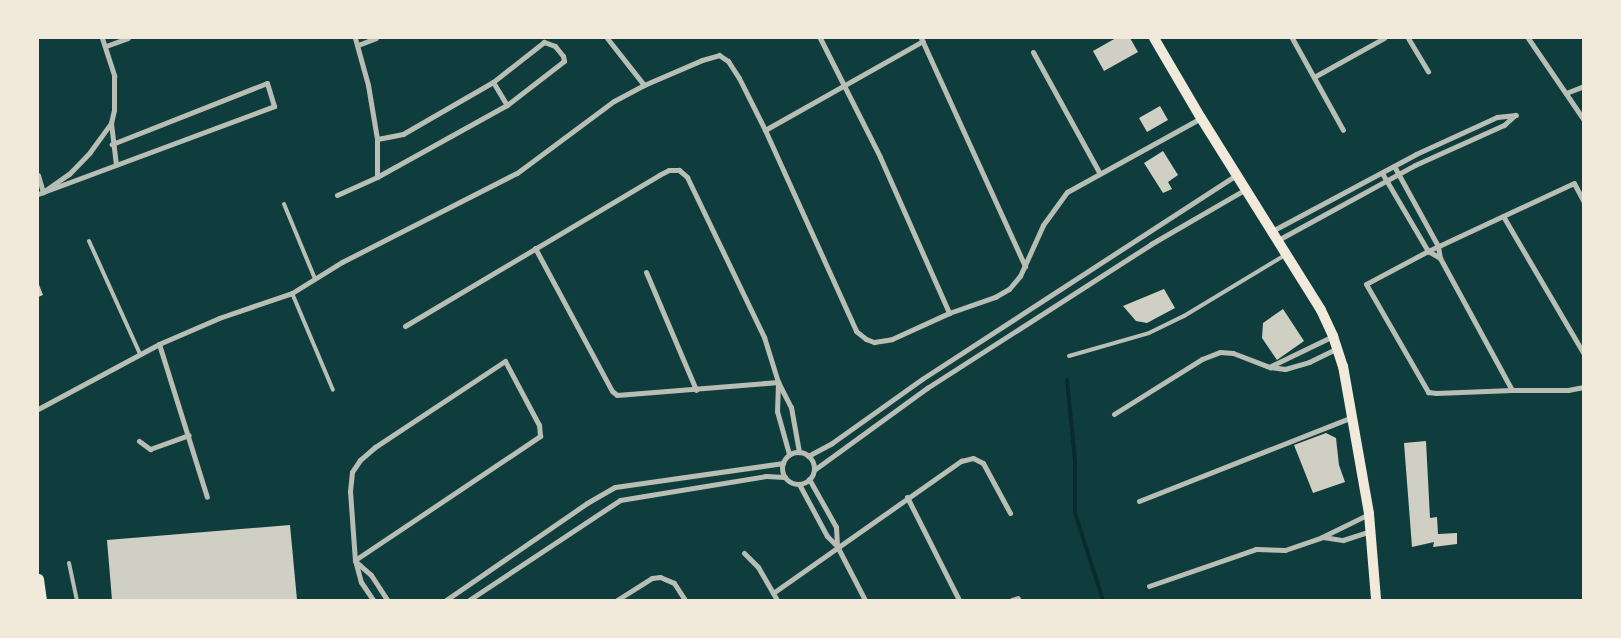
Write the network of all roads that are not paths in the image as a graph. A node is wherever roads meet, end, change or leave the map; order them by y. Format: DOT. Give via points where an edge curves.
graph roads {
  1 [pos="102,38"];
  2 [pos="128,38"];
  3 [pos="355,38"];
  4 [pos="376,38"];
  5 [pos="607,38"];
  6 [pos="820,38"];
  7 [pos="1154,38"];
  8 [pos="1292,38"];
  9 [pos="1384,38"];
  10 [pos="1408,38"];
  11 [pos="1528,38"];
  12 [pos="922,39"];
  13 [pos="358,45"];
  14 [pos="106,46"];
  15 [pos="1033,52"];
  16 [pos="1428,71"];
  17 [pos="1314,77"];
  18 [pos="493,82"];
  19 [pos="845,84"];
  20 [pos="644,85"];
  21 [pos="1584,86"];
  22 [pos="1566,93"];
  23 [pos="507,105"];
  24 [pos="1200,118"];
  25 [pos="1584,120"];
  26 [pos="111,123"];
  27 [pos="765,130"];
  28 [pos="1343,130"];
  29 [pos="377,139"];
  30 [pos="112,144"];
  31 [pos="116,165"];
  32 [pos="1394,166"];
  33 [pos="1099,172"];
  34 [pos="1382,173"];
  35 [pos="38,175"];
  36 [pos="1237,175"];
  37 [pos="1399,175"];
  38 [pos="377,177"];
  39 [pos="1387,182"];
  40 [pos="1246,190"];
  41 [pos="40,193"];
  42 [pos="337,195"];
  43 [pos="1584,202"];
  44 [pos="284,204"];
  45 [pos="1503,216"];
  46 [pos="1272,231"];
  47 [pos="1146,235"];
  48 [pos="1278,240"];
  49 [pos="89,241"];
  50 [pos="1151,244"];
  51 [pos="1438,246"];
  52 [pos="535,248"];
  53 [pos="1428,251"];
  54 [pos="1286,254"];
  55 [pos="1440,258"];
  56 [pos="1025,267"];
  57 [pos="646,272"];
  58 [pos="315,279"];
  59 [pos="292,293"];
  60 [pos="1037,305"];
  61 [pos="948,314"];
  62 [pos="1042,314"];
  63 [pos="405,326"];
  64 [pos="1333,336"];
  65 [pos="159,344"];
  66 [pos="1338,348"];
  67 [pos="140,354"];
  68 [pos="1584,354"];
  69 [pos="1069,356"];
  70 [pos="1270,367"];
  71 [pos="922,379"];
  72 [pos="778,382"];
  73 [pos="1584,387"];
  74 [pos="927,388"];
  75 [pos="333,390"];
  76 [pos="696,390"];
  77 [pos="1512,390"];
  78 [pos="38,409"];
  79 [pos="1114,414"];
  80 [pos="1353,417"];
  81 [pos="189,435"];
  82 [pos="139,442"];
  83 [pos="799,452"];
  84 [pos="789,454"];
  85 [pos="808,456"];
  86 [pos="783,463"];
  87 [pos="814,470"];
  88 [pos="786,478"];
  89 [pos="809,479"];
  90 [pos="650,480"];
  91 [pos="799,484"];
  92 [pos="652,493"];
  93 [pos="207,497"];
  94 [pos="907,497"];
  95 [pos="1139,501"];
  96 [pos="1010,513"];
  97 [pos="1369,514"];
  98 [pos="1370,531"];
  99 [pos="1322,537"];
  100 [pos="837,546"];
  101 [pos="517,552"];
  102 [pos="744,553"];
  103 [pos="355,560"];
  104 [pos="524,562"];
  105 [pos="69,563"];
  106 [pos="38,579"];
  107 [pos="1150,586"];
  108 [pos="772,593"];
  109 [pos="41,600"];
  110 [pos="77,600"];
  111 [pos="373,600"];
  112 [pos="388,600"];
  113 [pos="446,600"];
  114 [pos="469,600"];
  115 [pos="618,600"];
  116 [pos="685,600"];
  117 [pos="776,600"];
  118 [pos="865,600"];
  119 [pos="959,600"];
  120 [pos="1376,600"];
  1 -- 14 [label="street"];
  2 -- 14 [label="street"];
  3 -- 13 [label="street"];
  4 -- 13 [label="street"];
  5 -- 20 [label="street"];
  6 -- 19 [label="street"];
  7 -- 24 [label="main road"];
  8 -- 17 [label="street"];
  9 -- 17 [label="street"];
  10 -- 16 [label="street"];
  11 -- 22 [label="street"];
  12 -- 19 [label="street"];
  12 -- 56 [label="street"];
  13 -- 29 [label="street"];
  14 -- 26 [label="street" via="114,76"];
  15 -- 33 [label="street"];
  17 -- 28 [label="street"];
  18 -- 23 [label="street"];
  18 -- 23 [label="street" via="544,42 555,46 563,56 564,61"];
  18 -- 29 [label="street" via="403,134"];
  19 -- 27 [label="street"];
  19 -- 61 [label="street" via="880,156"];
  20 -- 27 [label="street" via="719,55 728,61 739,78"];
  20 -- 58 [label="street" via="614,101 517,173 342,262"];
  21 -- 22 [label="street"];
  22 -- 25 [label="street"];
  23 -- 38 [label="street"];
  24 -- 33 [label="street"];
  24 -- 36 [label="main road"];
  26 -- 30 [label="street"];
  26 -- 41 [label="street" via="69,174"];
  27 -- 61 [label="street" via="856,331 874,342 892,338"];
  29 -- 38 [label="street"];
  30 -- 31 [label="street"];
  30 -- 31 [label="street" via="267,83 274,106"];
  31 -- 41 [label="street"];
  32 -- 34 [label="street"];
  32 -- 37 [label="street"];
  32 -- 37 [label="street" via="1497,117 1516,115 1504,125"];
  33 -- 56 [label="street" via="1067,192 1043,225"];
  34 -- 39 [label="street"];
  34 -- 46 [label="street"];
  35 -- 41 [label="street"];
  36 -- 40 [label="main road"];
  36 -- 47 [label="street"];
  37 -- 39 [label="street"];
  37 -- 51 [label="street"];
  38 -- 42 [label="street"];
  39 -- 48 [label="street"];
  39 -- 53 [label="street"];
  40 -- 46 [label="main road"];
  40 -- 50 [label="street"];
  43 -- 45 [label="street" via="1574,183"];
  44 -- 58 [label="lane"];
  45 -- 51 [label="street"];
  45 -- 68 [label="street"];
  46 -- 48 [label="main road"];
  47 -- 50 [label="street"];
  47 -- 60 [label="street"];
  48 -- 54 [label="main road"];
  49 -- 67 [label="lane"];
  50 -- 62 [label="street"];
  51 -- 53 [label="street"];
  51 -- 55 [label="street"];
  52 -- 63 [label="street"];
  52 -- 72 [label="street" via="659,174 679,170 687,177 764,337"];
  52 -- 76 [label="street" via="617,396"];
  53 -- 55 [label="street"];
  53 -- 77 [label="street" via="1366,284 1428,392"];
  54 -- 64 [label="main road" via="1322,310"];
  54 -- 69 [label="lane" via="1149,334"];
  55 -- 77 [label="street"];
  56 -- 61 [label="street" via="1016,282 1002,293"];
  57 -- 76 [label="street"];
  58 -- 59 [label="street"];
  59 -- 65 [label="street"];
  59 -- 75 [label="lane"];
  60 -- 62 [label="street"];
  60 -- 71 [label="street"];
  62 -- 74 [label="street"];
  64 -- 66 [label="main road"];
  64 -- 70 [label="street"];
  65 -- 67 [label="street"];
  65 -- 81 [label="street"];
  66 -- 70 [label="street" via="1285,369"];
  66 -- 80 [label="main road"];
  67 -- 78 [label="street"];
  70 -- 79 [label="street" via="1233,353 1220,352 1202,359"];
  71 -- 74 [label="street"];
  71 -- 85 [label="street" via="832,443"];
  72 -- 76 [label="street"];
  72 -- 83 [label="street" via="791,408"];
  72 -- 84 [label="street" via="777,411"];
  73 -- 77 [label="street"];
  74 -- 87 [label="street"];
  80 -- 95 [label="street"];
  80 -- 97 [label="main road"];
  81 -- 82 [label="street" via="150,449"];
  81 -- 93 [label="street"];
  83 -- 84 [label="street"];
  83 -- 85 [label="street"];
  84 -- 86 [label="street"];
  85 -- 87 [label="street"];
  86 -- 88 [label="street"];
  86 -- 90 [label="street"];
  87 -- 89 [label="street"];
  88 -- 91 [label="street"];
  88 -- 92 [label="street" via="766,476"];
  89 -- 91 [label="street"];
  89 -- 100 [label="street" via="836,527"];
  90 -- 92 [label="street"];
  90 -- 101 [label="street" via="606,491"];
  91 -- 100 [label="street" via="826,536"];
  92 -- 104 [label="street" via="612,504"];
  94 -- 96 [label="street" via="960,461 973,458 983,463"];
  94 -- 100 [label="street"];
  94 -- 119 [label="street"];
  97 -- 98 [label="main road"];
  97 -- 99 [label="street"];
  98 -- 99 [label="street" via="1343,540"];
  98 -- 120 [label="main road"];
  99 -- 107 [label="street" via="1285,550 1256,549"];
  100 -- 108 [label="street"];
  100 -- 118 [label="street"];
  101 -- 104 [label="street"];
  101 -- 113 [label="street"];
  102 -- 108 [label="street" via="758,566"];
  103 -- 103 [label="street" via="540,436 539,425 506,361 360,460 352,472 350,492"];
  103 -- 111 [label="street" via="361,582"];
  103 -- 112 [label="street" via="371,575"];
  104 -- 114 [label="street"];
  105 -- 110 [label="lane"];
  106 -- 109 [label="main road"];
  108 -- 117 [label="street"];
  115 -- 116 [label="street" via="660,576 674,583"];
}
